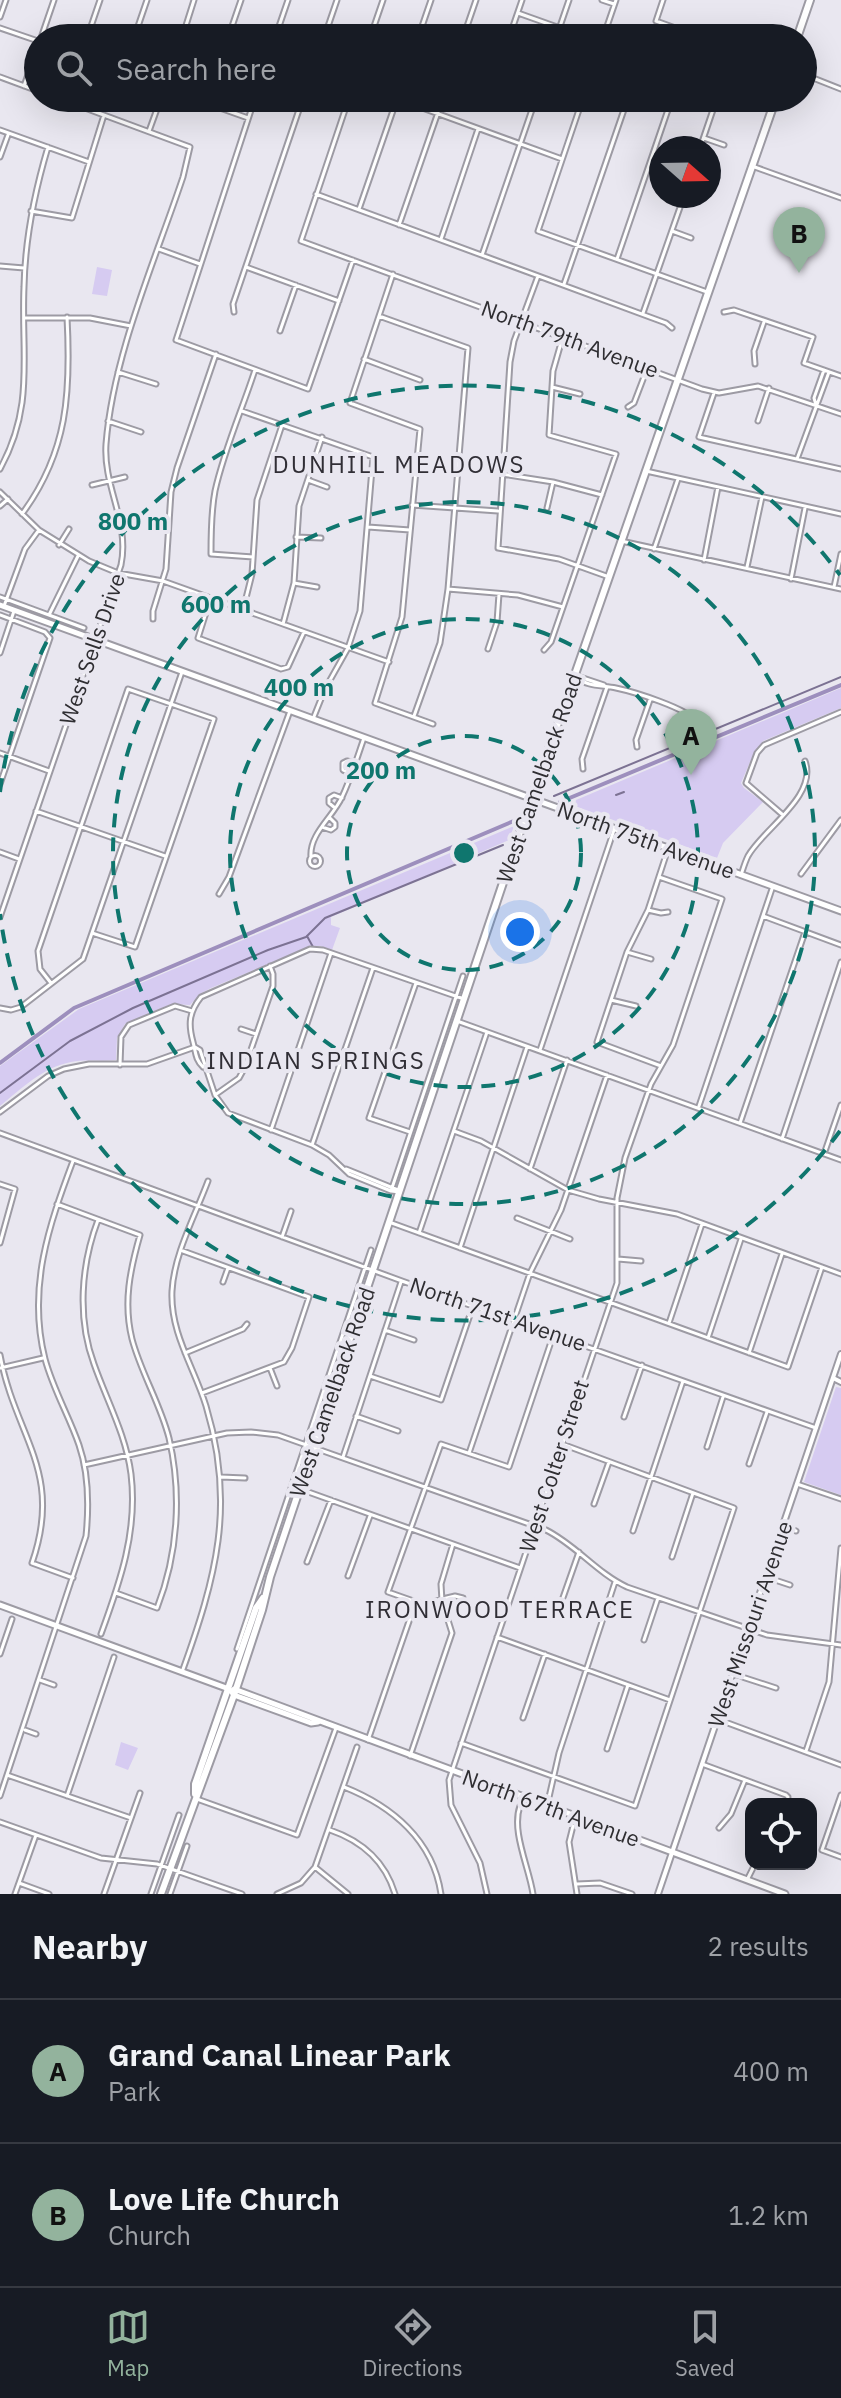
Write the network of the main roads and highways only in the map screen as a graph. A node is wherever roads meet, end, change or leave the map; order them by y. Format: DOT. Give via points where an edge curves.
graph roads {
  1 [pos="810,0"];
  2 [pos="802,24"];
  3 [pos="771,112"];
  4 [pos="3,604"];
  5 [pos="532,799"];
  6 [pos="841,911"];
  7 [pos="0,1605"];
  8 [pos="233,1691"];
  9 [pos="161,1894"];
  10 [pos="785,1894"];
  1 -- 2 [label="main road"];
  3 -- 5 [label="main road, West Camelback Road"];
  4 -- 5 [label="main road, North 75th Avenue"];
  5 -- 6 [label="main road, North 75th Avenue"];
  5 -- 8 [label="main road, West Camelback Road"];
  7 -- 8 [label="main road, North 67th Avenue"];
  8 -- 9 [label="main road, West Camelback Road" via="195,1784"];
  8 -- 10 [label="main road, North 67th Avenue"];
}
